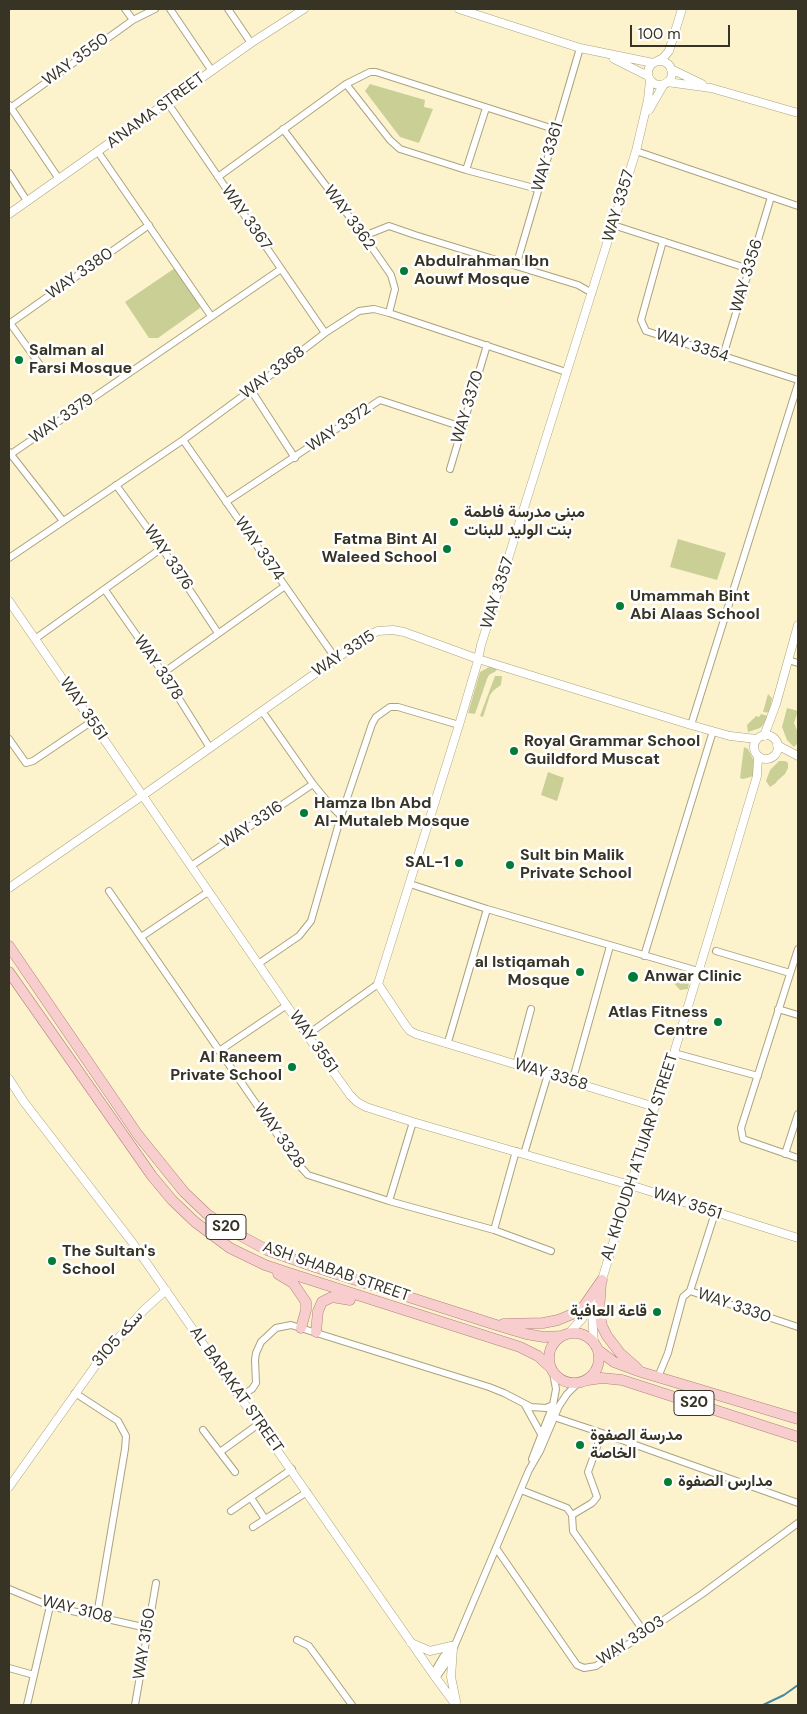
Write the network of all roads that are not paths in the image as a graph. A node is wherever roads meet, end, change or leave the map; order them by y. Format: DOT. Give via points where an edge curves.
graph roads {
  1 [pos="125,9"];
  2 [pos="155,9"];
  3 [pos="170,9"];
  4 [pos="228,9"];
  5 [pos="304,9"];
  6 [pos="461,9"];
  7 [pos="682,9"];
  8 [pos="133,20"];
  9 [pos="251,43"];
  10 [pos="580,48"];
  11 [pos="670,49"];
  12 [pos="603,54"];
  13 [pos="655,62"];
  14 [pos="671,67"];
  15 [pos="212,70"];
  16 [pos="649,78"];
  17 [pos="666,83"];
  18 [pos="346,84"];
  19 [pos="710,88"];
  20 [pos="167,102"];
  21 [pos="9,107"];
  22 [pos="486,108"];
  23 [pos="798,113"];
  24 [pos="645,118"];
  25 [pos="284,129"];
  26 [pos="557,130"];
  27 [pos="636,151"];
  28 [pos="98,152"];
  29 [pos="466,170"];
  30 [pos="9,173"];
  31 [pos="218,177"];
  32 [pos="59,179"];
  33 [pos="538,189"];
  34 [pos="771,196"];
  35 [pos="27,202"];
  36 [pos="798,206"];
  37 [pos="9,214"];
  38 [pos="149,225"];
  39 [pos="613,225"];
  40 [pos="364,236"];
  41 [pos="663,241"];
  42 [pos="516,266"];
  43 [pos="282,268"];
  44 [pos="749,269"];
  45 [pos="592,293"];
  46 [pos="389,313"];
  47 [pos="211,316"];
  48 [pos="9,323"];
  49 [pos="325,333"];
  50 [pos="487,345"];
  51 [pos="723,356"];
  52 [pos="40,365"];
  53 [pos="566,372"];
  54 [pos="798,380"];
  55 [pos="798,384"];
  56 [pos="252,390"];
  57 [pos="462,427"];
  58 [pos="182,440"];
  59 [pos="10,453"];
  60 [pos="295,458"];
  61 [pos="450,470"];
  62 [pos="116,485"];
  63 [pos="226,502"];
  64 [pos="63,521"];
  65 [pos="162,548"];
  66 [pos="9,558"];
  67 [pos="285,586"];
  68 [pos="104,590"];
  69 [pos="10,604"];
  70 [pos="798,625"];
  71 [pos="218,633"];
  72 [pos="35,640"];
  73 [pos="336,659"];
  74 [pos="478,659"];
  75 [pos="788,660"];
  76 [pos="798,663"];
  77 [pos="163,673"];
  78 [pos="776,704"];
  79 [pos="262,711"];
  80 [pos="92,722"];
  81 [pos="459,724"];
  82 [pos="691,725"];
  83 [pos="713,731"];
  84 [pos="730,736"];
  85 [pos="761,737"];
  86 [pos="9,739"];
  87 [pos="776,742"];
  88 [pos="210,748"];
  89 [pos="756,753"];
  90 [pos="772,757"];
  91 [pos="798,757"];
  92 [pos="757,776"];
  93 [pos="313,784"];
  94 [pos="142,796"];
  95 [pos="341,816"];
  96 [pos="191,866"];
  97 [pos="410,884"];
  98 [pos="9,888"];
  99 [pos="109,891"];
  100 [pos="208,892"];
  101 [pos="487,909"];
  102 [pos="141,937"];
  103 [pos="9,946"];
  104 [pos="610,946"];
  105 [pos="798,949"];
  106 [pos="716,951"];
  107 [pos="644,956"];
  108 [pos="258,964"];
  109 [pos="698,971"];
  110 [pos="9,972"];
  111 [pos="790,973"];
  112 [pos="378,984"];
  113 [pos="287,1005"];
  114 [pos="531,1009"];
  115 [pos="778,1009"];
  116 [pos="798,1015"];
  117 [pos="307,1035"];
  118 [pos="448,1042"];
  119 [pos="219,1051"];
  120 [pos="674,1053"];
  121 [pos="516,1065"];
  122 [pos="548,1074"];
  123 [pos="758,1076"];
  124 [pos="9,1079"];
  125 [pos="572,1082"];
  126 [pos="655,1107"];
  127 [pos="798,1114"];
  128 [pos="413,1122"];
  129 [pos="520,1153"];
  130 [pos="786,1154"];
  131 [pos="798,1158"];
  132 [pos="630,1185"];
  133 [pos="389,1201"];
  134 [pos="715,1212"];
  135 [pos="494,1230"];
  136 [pos="798,1238"];
  137 [pos="551,1251"];
  138 [pos="265,1265"];
  139 [pos="602,1280"];
  140 [pos="166,1290"];
  141 [pos="690,1291"];
  142 [pos="404,1310"];
  143 [pos="493,1324"];
  144 [pos="798,1327"];
  145 [pos="300,1328"];
  146 [pos="316,1332"];
  147 [pos="565,1335"];
  148 [pos="596,1347"];
  149 [pos="552,1370"];
  150 [pos="641,1372"];
  151 [pos="658,1377"];
  152 [pos="583,1381"];
  153 [pos="75,1393"];
  154 [pos="241,1396"];
  155 [pos="524,1404"];
  156 [pos="553,1405"];
  157 [pos="554,1417"];
  158 [pos="798,1420"];
  159 [pos="260,1423"];
  160 [pos="202,1430"];
  161 [pos="602,1433"];
  162 [pos="541,1434"];
  163 [pos="798,1437"];
  164 [pos="220,1452"];
  165 [pos="292,1469"];
  166 [pos="529,1470"];
  167 [pos="236,1472"];
  168 [pos="9,1487"];
  169 [pos="520,1490"];
  170 [pos="307,1492"];
  171 [pos="250,1498"];
  172 [pos="798,1504"];
  173 [pos="231,1511"];
  174 [pos="572,1514"];
  175 [pos="265,1519"];
  176 [pos="798,1523"];
  177 [pos="253,1527"];
  178 [pos="496,1548"];
  179 [pos="156,1583"];
  180 [pos="9,1590"];
  181 [pos="50,1606"];
  182 [pos="98,1615"];
  183 [pos="147,1628"];
  184 [pos="645,1633"];
  185 [pos="298,1640"];
  186 [pos="411,1642"];
  187 [pos="453,1645"];
  188 [pos="9,1668"];
  189 [pos="34,1675"];
  190 [pos="434,1676"];
  191 [pos="27,1705"];
  192 [pos="135,1705"];
  193 [pos="352,1705"];
  194 [pos="457,1705"];
  1 -- 8 [label="street"];
  2 -- 8 [label="street, WAY 3550"];
  3 -- 15 [label="street"];
  4 -- 9 [label="street"];
  5 -- 9 [label="street, A'NAMA STREET"];
  6 -- 10 [label="street"];
  7 -- 11 [label="street"];
  8 -- 21 [label="street, WAY 3550"];
  9 -- 15 [label="street, A'NAMA STREET"];
  10 -- 12 [label="street"];
  10 -- 26 [label="street, WAY 3361"];
  11 -- 13 [label="street"];
  11 -- 14 [label="street"];
  12 -- 13 [label="street"];
  12 -- 16 [label="street"];
  13 -- 14 [label="street" via="664,61"];
  13 -- 16 [label="street" via="648,69"];
  14 -- 17 [label="street" via="672,76"];
  14 -- 19 [label="street"];
  15 -- 20 [label="street, A'NAMA STREET"];
  16 -- 17 [label="street" via="656,84"];
  16 -- 24 [label="street, WAY 3357"];
  17 -- 19 [label="street"];
  17 -- 24 [label="street, WAY 3357"];
  18 -- 22 [label="street" via="366,73 376,72"];
  18 -- 25 [label="street"];
  18 -- 29 [label="street" via="400,148"];
  19 -- 23 [label="street"];
  20 -- 28 [label="street, A'NAMA STREET"];
  20 -- 31 [label="street, WAY 3367"];
  21 -- 32 [label="street"];
  22 -- 26 [label="street"];
  22 -- 29 [label="street"];
  24 -- 27 [label="street, WAY 3357"];
  25 -- 31 [label="street"];
  25 -- 40 [label="street, WAY 3362"];
  26 -- 33 [label="street, WAY 3361"];
  27 -- 34 [label="street"];
  27 -- 39 [label="street, WAY 3357"];
  28 -- 32 [label="street, A'NAMA STREET"];
  28 -- 38 [label="street"];
  29 -- 33 [label="street"];
  30 -- 35 [label="street"];
  31 -- 43 [label="street, WAY 3367"];
  32 -- 35 [label="street, A'NAMA STREET"];
  33 -- 42 [label="street, WAY 3361"];
  34 -- 36 [label="street"];
  34 -- 44 [label="street, WAY 3356"];
  35 -- 37 [label="street, A'NAMA STREET"];
  38 -- 47 [label="street"];
  38 -- 48 [label="street, WAY 3380"];
  39 -- 41 [label="street"];
  39 -- 45 [label="street, WAY 3357"];
  40 -- 42 [label="street" via="389,226"];
  40 -- 46 [label="street, WAY 3362" via="392,279 394,293"];
  41 -- 44 [label="street"];
  41 -- 51 [label="street, WAY 3354" via="641,320 646,331"];
  42 -- 45 [label="street" via="578,285"];
  43 -- 47 [label="street, WAY 3379"];
  43 -- 49 [label="street, WAY 3367"];
  44 -- 51 [label="street, WAY 3356"];
  45 -- 53 [label="street, WAY 3357"];
  46 -- 49 [label="street, WAY 3368" via="374,309 360,311"];
  46 -- 50 [label="street, WAY 3368"];
  47 -- 59 [label="street, WAY 3379"];
  48 -- 52 [label="street, WAY 3380"];
  49 -- 56 [label="street, WAY 3368"];
  50 -- 53 [label="street, WAY 3368"];
  50 -- 57 [label="street, WAY 3370"];
  51 -- 54 [label="street, WAY 3354"];
  53 -- 74 [label="street, WAY 3357"];
  55 -- 82 [label="street"];
  56 -- 58 [label="street, WAY 3368"];
  56 -- 60 [label="street"];
  57 -- 60 [label="street, WAY 3372" via="380,400"];
  57 -- 61 [label="street, WAY 3370"];
  58 -- 62 [label="street, WAY 3368"];
  58 -- 63 [label="street, WAY 3374"];
  59 -- 64 [label="street"];
  60 -- 63 [label="street, WAY 3372"];
  62 -- 64 [label="street, WAY 3368"];
  62 -- 65 [label="street, WAY 3376"];
  63 -- 67 [label="street, WAY 3374"];
  64 -- 66 [label="street, WAY 3368"];
  65 -- 68 [label="street"];
  65 -- 71 [label="street, WAY 3376"];
  67 -- 71 [label="street"];
  67 -- 73 [label="street, WAY 3374"];
  68 -- 72 [label="street"];
  68 -- 77 [label="street, WAY 3378"];
  69 -- 72 [label="street, WAY 3551"];
  70 -- 75 [label="street"];
  71 -- 77 [label="street"];
  72 -- 80 [label="street, WAY 3551"];
  73 -- 74 [label="street, WAY 3315" via="370,634 393,630"];
  73 -- 79 [label="street, WAY 3315"];
  74 -- 81 [label="street, WAY 3357"];
  74 -- 82 [label="street, WAY 3315"];
  75 -- 76 [label="street"];
  75 -- 78 [label="street"];
  77 -- 88 [label="street, WAY 3378"];
  78 -- 85 [label="street"];
  78 -- 87 [label="street"];
  79 -- 88 [label="street, WAY 3315"];
  79 -- 93 [label="street"];
  80 -- 86 [label="street" via="26,763"];
  80 -- 94 [label="street, WAY 3551"];
  81 -- 95 [label="street" via="398,707 382,712 372,724"];
  81 -- 97 [label="street, WAY 3357"];
  82 -- 83 [label="street, WAY 3315"];
  83 -- 84 [label="street, WAY 3315"];
  83 -- 107 [label="street"];
  84 -- 85 [label="street, WAY 3315"];
  84 -- 89 [label="street, WAY 3315"];
  85 -- 87 [label="street"];
  85 -- 89 [label="street" via="754,746"];
  87 -- 90 [label="street"];
  87 -- 91 [label="street"];
  88 -- 94 [label="street, WAY 3315"];
  89 -- 90 [label="street" via="761,759"];
  89 -- 92 [label="street, AL KHOUDH A'TIJIARY STREET"];
  90 -- 91 [label="street"];
  90 -- 92 [label="street, AL KHOUDH A'TIJIARY STREET"];
  92 -- 109 [label="street, AL KHOUDH A'TIJIARY STREET"];
  93 -- 95 [label="street"];
  93 -- 96 [label="street, WAY 3316"];
  94 -- 96 [label="street, WAY 3551"];
  94 -- 98 [label="street, WAY 3315"];
  95 -- 108 [label="street" via="311,922 299,936"];
  96 -- 100 [label="street, WAY 3551"];
  97 -- 101 [label="street"];
  97 -- 112 [label="street, WAY 3357"];
  99 -- 102 [label="street, WAY 3328"];
  100 -- 102 [label="street"];
  100 -- 108 [label="street, WAY 3551"];
  101 -- 104 [label="street"];
  101 -- 118 [label="street"];
  102 -- 119 [label="street, WAY 3328"];
  103 -- 143 [label="main road, ASH SHABAB STREET / S20" via="138,1135 184,1192 207,1214 267,1250"];
  104 -- 107 [label="street"];
  104 -- 125 [label="street"];
  105 -- 111 [label="street"];
  106 -- 111 [label="street"];
  107 -- 109 [label="street"];
  108 -- 113 [label="street, WAY 3551"];
  109 -- 120 [label="street, AL KHOUDH A'TIJIARY STREET"];
  110 -- 138 [label="main road, ASH SHABAB STREET / S20" via="172,1200 230,1248"];
  111 -- 115 [label="street"];
  112 -- 117 [label="street"];
  112 -- 118 [label="street, WAY 3358" via="410,1031"];
  113 -- 117 [label="street, WAY 3551"];
  113 -- 119 [label="street"];
  114 -- 121 [label="street"];
  115 -- 116 [label="street"];
  115 -- 123 [label="street"];
  117 -- 128 [label="street, WAY 3551" via="357,1102"];
  118 -- 121 [label="street, WAY 3358"];
  119 -- 133 [label="street, WAY 3328" via="304,1171 312,1177"];
  120 -- 123 [label="street"];
  120 -- 126 [label="street, AL KHOUDH A'TIJIARY STREET"];
  121 -- 122 [label="street, WAY 3358"];
  122 -- 125 [label="street, WAY 3358"];
  122 -- 129 [label="street"];
  123 -- 130 [label="street" via="740,1128 743,1139"];
  124 -- 140 [label="street, AL BARAKAT STREET"];
  125 -- 126 [label="street, WAY 3358"];
  126 -- 132 [label="street, AL KHOUDH A'TIJIARY STREET"];
  127 -- 130 [label="street"];
  128 -- 129 [label="street, WAY 3551"];
  128 -- 133 [label="street"];
  129 -- 132 [label="street, WAY 3551"];
  129 -- 135 [label="street"];
  130 -- 131 [label="street"];
  132 -- 134 [label="street, WAY 3551"];
  132 -- 139 [label="street, AL KHOUDH A'TIJIARY STREET"];
  133 -- 135 [label="street, WAY 3328"];
  134 -- 136 [label="street, WAY 3551"];
  134 -- 141 [label="street, WAY 3330"];
  135 -- 137 [label="street, WAY 3328"];
  138 -- 142 [label="main road, ASH SHABAB STREET / S20"];
  138 -- 145 [label="main road" via="293,1283 304,1297 306,1310"];
  139 -- 143 [label="main road" via="584,1306 558,1320"];
  139 -- 147 [label="street, AL KHOUDH A'TIJIARY STREET" via="587,1312"];
  139 -- 148 [label="street, AL KHOUDH A'TIJIARY STREET" via="592,1313"];
  139 -- 150 [label="main road" via="599,1311 602,1326 620,1352"];
  140 -- 153 [label="street, سكه 3105" via="102,1355"];
  140 -- 154 [label="street, AL BARAKAT STREET"];
  141 -- 144 [label="street, WAY 3330"];
  141 -- 151 [label="street" via="683,1297"];
  142 -- 146 [label="main road" via="332,1297 322,1302"];
  142 -- 149 [label="main road, ASH SHABAB STREET / S20" via="520,1347 538,1356"];
  143 -- 147 [label="main road, ASH SHABAB STREET / S20" via="544,1337"];
  145 -- 146 [label="street"];
  145 -- 154 [label="street" via="283,1325 266,1336 256,1353 255,1385"];
  146 -- 155 [label="street" via="488,1387"];
  147 -- 148 [label="main road, S20" via="585,1336"];
  147 -- 149 [label="main road" via="549,1353"];
  148 -- 150 [label="main road, S20" via="614,1362"];
  148 -- 152 [label="main road" via="599,1356 597,1370"];
  149 -- 152 [label="main road, S20" via="564,1382"];
  149 -- 156 [label="street" via="556,1389"];
  150 -- 151 [label="main road, S20"];
  151 -- 158 [label="main road, S20"];
  152 -- 157 [label="street" via="563,1400"];
  152 -- 163 [label="main road, S20" via="602,1378 622,1380"];
  153 -- 168 [label="street, سكه 3105"];
  153 -- 182 [label="street" via="118,1421 126,1436"];
  154 -- 159 [label="street, AL BARAKAT STREET"];
  155 -- 156 [label="street" via="538,1409"];
  155 -- 162 [label="street"];
  156 -- 162 [label="street"];
  157 -- 161 [label="street"];
  157 -- 166 [label="street"];
  159 -- 164 [label="street"];
  159 -- 165 [label="street, AL BARAKAT STREET"];
  160 -- 164 [label="street"];
  161 -- 172 [label="street"];
  161 -- 174 [label="street" via="588,1472 597,1497"];
  162 -- 166 [label="street"];
  164 -- 167 [label="street"];
  165 -- 170 [label="street, AL BARAKAT STREET"];
  165 -- 171 [label="street"];
  166 -- 169 [label="street"];
  169 -- 174 [label="street" via="567,1508"];
  169 -- 178 [label="street"];
  170 -- 175 [label="street"];
  170 -- 186 [label="street, AL BARAKAT STREET"];
  171 -- 173 [label="street"];
  171 -- 175 [label="street"];
  174 -- 184 [label="street" via="573,1531"];
  175 -- 177 [label="street"];
  176 -- 184 [label="street, WAY 3303"];
  178 -- 184 [label="street, WAY 3303" via="577,1664 584,1668 596,1666"];
  178 -- 187 [label="street"];
  179 -- 183 [label="street, WAY 3150"];
  180 -- 181 [label="street, WAY 3108"];
  181 -- 182 [label="street, WAY 3108"];
  181 -- 189 [label="street"];
  182 -- 183 [label="street, WAY 3108"];
  183 -- 192 [label="street, WAY 3150"];
  185 -- 193 [label="street" via="309,1646"];
  186 -- 187 [label="street" via="430,1651"];
  186 -- 190 [label="street, AL BARAKAT STREET"];
  187 -- 190 [label="street" via="446,1664"];
  187 -- 194 [label="street" via="451,1678"];
  188 -- 189 [label="street"];
  189 -- 191 [label="street"];
  190 -- 194 [label="street, AL BARAKAT STREET"];
}
